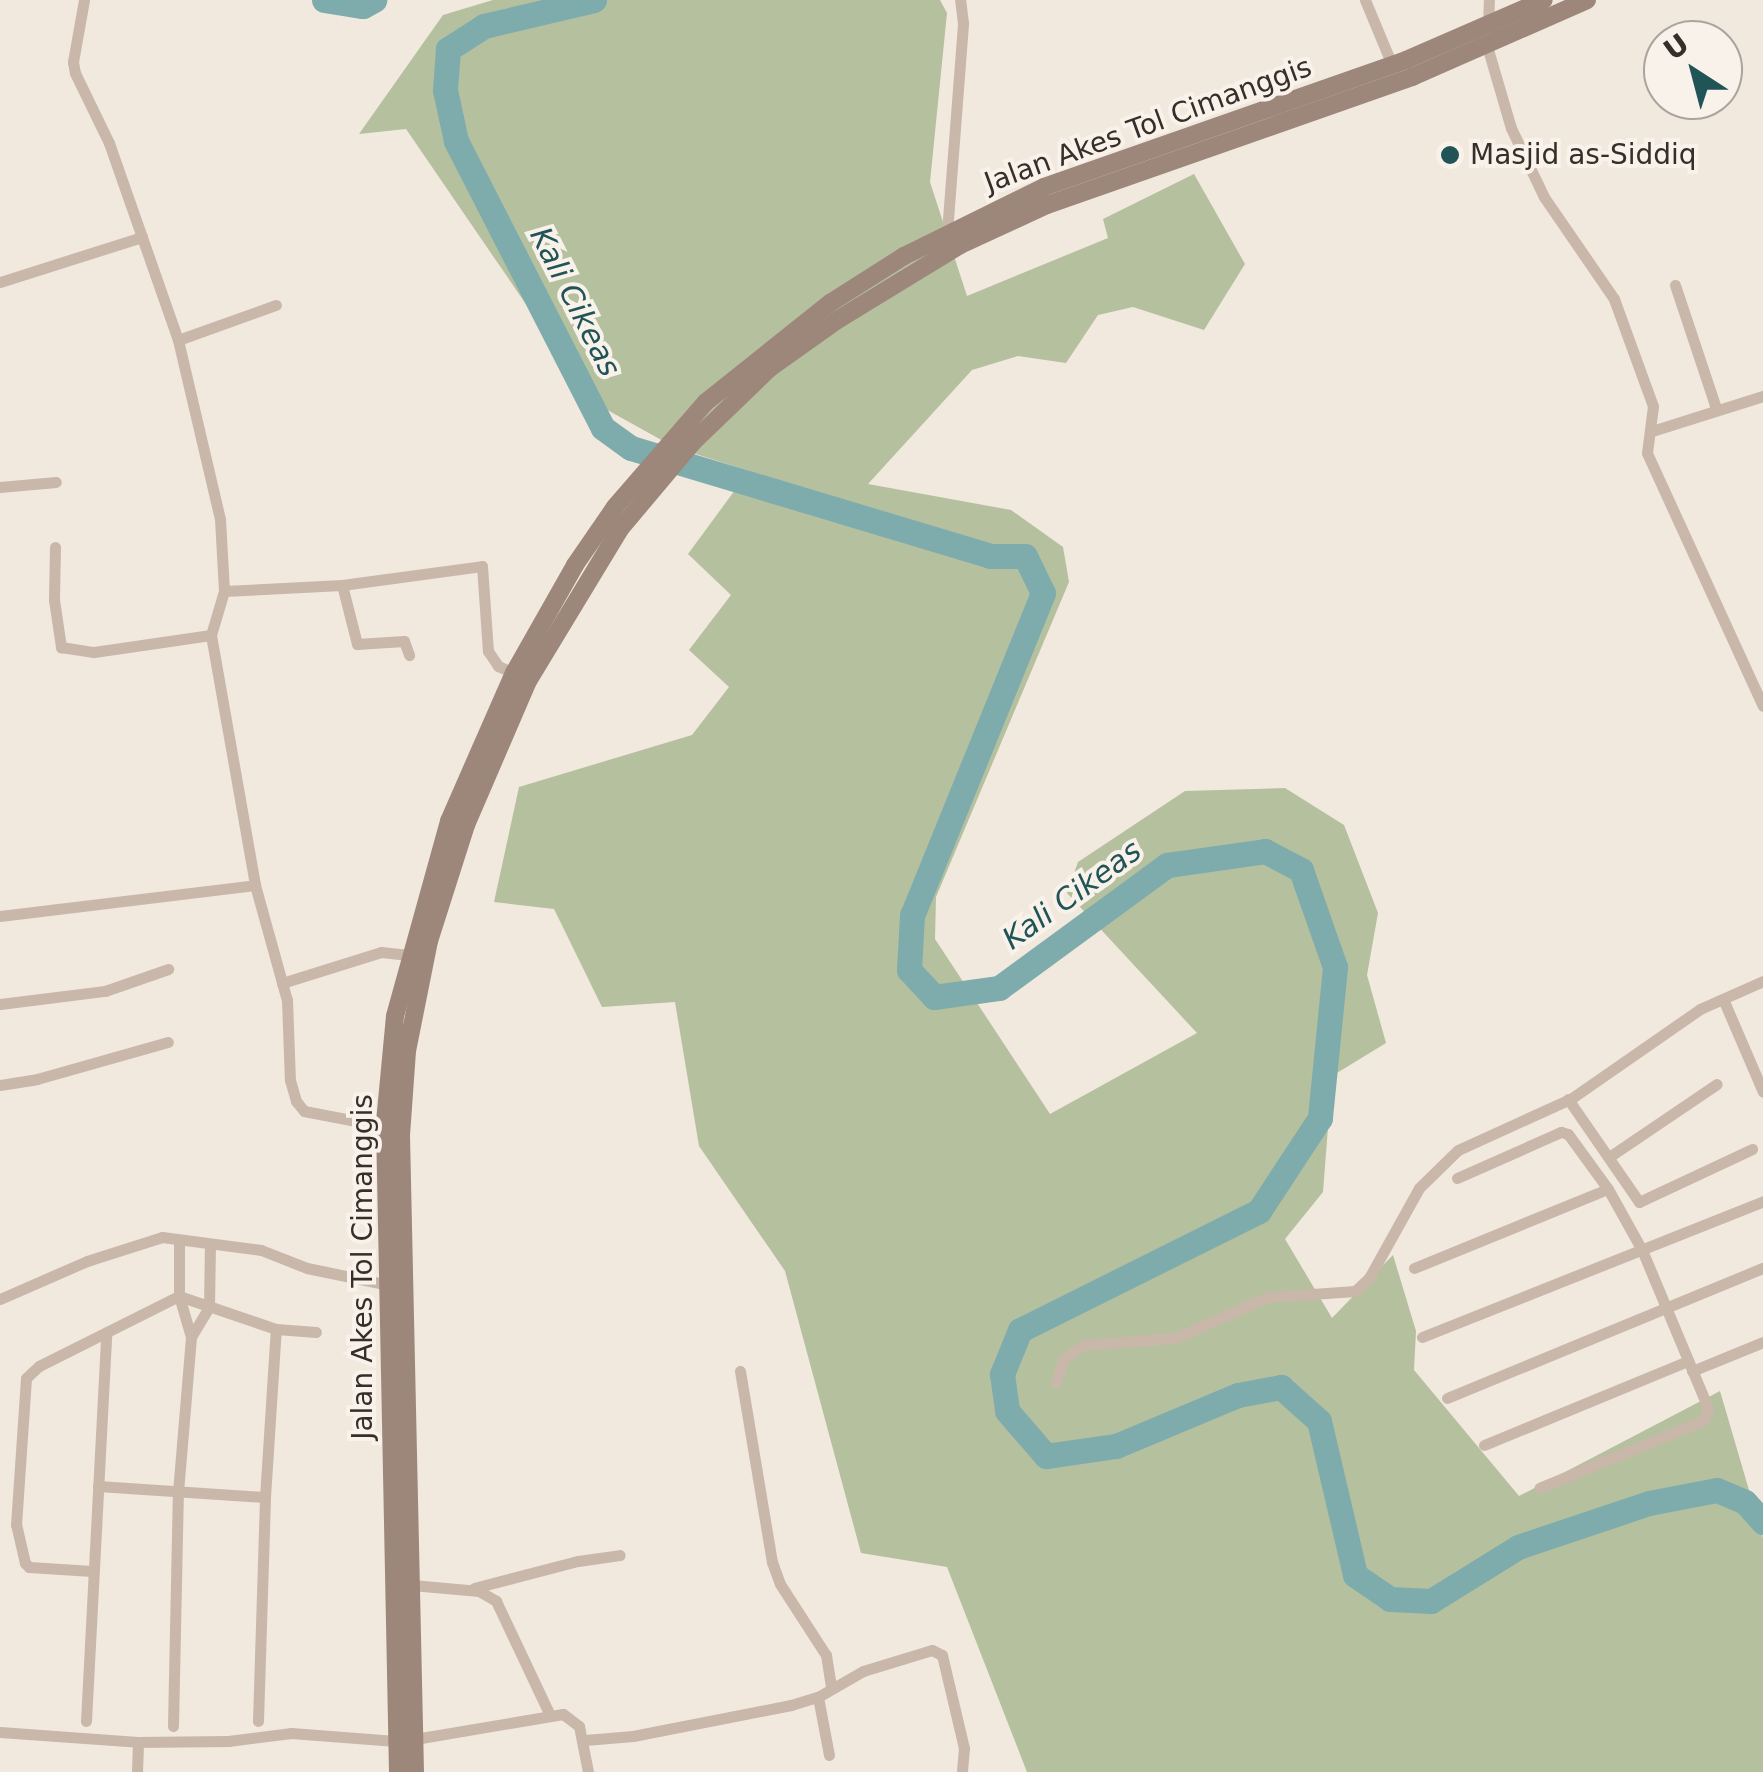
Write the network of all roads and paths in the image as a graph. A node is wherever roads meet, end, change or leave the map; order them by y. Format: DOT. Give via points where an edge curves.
graph roads {
  1 [pos="84,0"];
  2 [pos="960,0"];
  3 [pos="1365,0"];
  4 [pos="1489,0"];
  5 [pos="1544,0"];
  6 [pos="1587,0"];
  7 [pos="1488,26"];
  8 [pos="1487,46"];
  9 [pos="1403,68"];
  10 [pos="947,232"];
  11 [pos="142,237"];
  12 [pos="0,282"];
  13 [pos="1675,285"];
  14 [pos="276,306"];
  15 [pos="178,340"];
  16 [pos="1763,396"];
  17 [pos="1716,408"];
  18 [pos="1652,430"];
  19 [pos="56,482"];
  20 [pos="0,486"];
  21 [pos="621,513"];
  22 [pos="54,547"];
  23 [pos="342,585"];
  24 [pos="224,592"];
  25 [pos="211,636"];
  26 [pos="409,654"];
  27 [pos="514,673"];
  28 [pos="1763,706"];
  29 [pos="254,885"];
  30 [pos="0,916"];
  31 [pos="418,945"];
  32 [pos="168,969"];
  33 [pos="1763,981"];
  34 [pos="282,983"];
  35 [pos="1723,999"];
  36 [pos="0,1004"];
  37 [pos="168,1042"];
  38 [pos="1717,1084"];
  39 [pos="0,1085"];
  40 [pos="1763,1092"];
  41 [pos="1568,1100"];
  42 [pos="385,1122"];
  43 [pos="1752,1149"];
  44 [pos="1609,1156"];
  45 [pos="1457,1178"];
  46 [pos="1608,1188"];
  47 [pos="1763,1201"];
  48 [pos="179,1241"];
  49 [pos="210,1244"];
  50 [pos="1642,1250"];
  51 [pos="1414,1268"];
  52 [pos="1763,1268"];
  53 [pos="389,1286"];
  54 [pos="178,1296"];
  55 [pos="0,1299"];
  56 [pos="208,1307"];
  57 [pos="1667,1309"];
  58 [pos="276,1329"];
  59 [pos="316,1332"];
  60 [pos="106,1334"];
  61 [pos="191,1337"];
  62 [pos="1422,1337"];
  63 [pos="1763,1342"];
  64 [pos="1690,1366"];
  65 [pos="740,1371"];
  66 [pos="1056,1382"];
  67 [pos="1447,1398"];
  68 [pos="1484,1445"];
  69 [pos="98,1486"];
  70 [pos="1540,1488"];
  71 [pos="178,1492"];
  72 [pos="264,1497"];
  73 [pos="620,1555"];
  74 [pos="92,1571"];
  75 [pos="412,1585"];
  76 [pos="470,1589"];
  77 [pos="831,1686"];
  78 [pos="818,1697"];
  79 [pos="550,1712"];
  80 [pos="86,1721"];
  81 [pos="258,1722"];
  82 [pos="174,1726"];
  83 [pos="0,1732"];
  84 [pos="406,1740"];
  85 [pos="585,1740"];
  86 [pos="138,1742"];
  87 [pos="829,1755"];
  88 [pos="137,1772"];
  89 [pos="398,1772"];
  90 [pos="415,1772"];
  91 [pos="588,1772"];
  92 [pos="962,1772"];
  1 -- 11 [label="street" via="75,72 110,144"];
  2 -- 10 [label="street"];
  3 -- 9 [label="street"];
  4 -- 7 [label="street"];
  5 -- 7 [label="main road, Jalan Akes Tol Cimanggis"];
  6 -- 8 [label="main road"];
  7 -- 9 [label="main road, Jalan Akes Tol Cimanggis"];
  8 -- 9 [label="main road"];
  8 -- 18 [label="street" via="1511,128 1544,197 1614,299 1653,406"];
  9 -- 10 [label="main road, Jalan Akes Tol Cimanggis" via="1044,187"];
  9 -- 21 [label="main road, Jalan Akes Tol Cimanggis" via="960,244 839,319 730,405"];
  10 -- 21 [label="main road, Jalan Akes Tol Cimanggis" via="830,303 706,402"];
  11 -- 12 [label="street"];
  11 -- 15 [label="street"];
  13 -- 17 [label="street"];
  14 -- 15 [label="street"];
  15 -- 24 [label="street" via="220,519"];
  16 -- 17 [label="street"];
  17 -- 18 [label="street"];
  18 -- 28 [label="street" via="1647,452"];
  19 -- 20 [label="street"];
  21 -- 27 [label="main road, Jalan Akes Tol Cimanggis" via="575,565"];
  21 -- 31 [label="main road, Jalan Akes Tol Cimanggis" via="528,682"];
  22 -- 25 [label="street" via="61,646 94,652"];
  23 -- 24 [label="street"];
  23 -- 26 [label="street" via="356,644 404,642"];
  23 -- 27 [label="street" via="482,566 488,651"];
  24 -- 25 [label="street"];
  25 -- 29 [label="street"];
  27 -- 31 [label="main road, Jalan Akes Tol Cimanggis" via="448,821"];
  29 -- 30 [label="street"];
  29 -- 34 [label="street"];
  31 -- 34 [label="street"];
  31 -- 42 [label="main road, Jalan Akes Tol Cimanggis" via="396,1016"];
  31 -- 75 [label="main road, Jalan Akes Tol Cimanggis" via="401,1135"];
  32 -- 36 [label="street" via="106,990"];
  33 -- 35 [label="street"];
  34 -- 42 [label="street" via="296,1101 304,1110"];
  35 -- 40 [label="street"];
  35 -- 41 [label="street"];
  37 -- 39 [label="street"];
  38 -- 44 [label="street"];
  41 -- 44 [label="street"];
  41 -- 66 [label="street" via="1440,1164 1355,1290 1268,1297 1175,1338 1084,1345 1064,1358"];
  42 -- 53 [label="main road, Jalan Akes Tol Cimanggis"];
  43 -- 44 [label="street" via="1639,1202"];
  45 -- 46 [label="street" via="1564,1132"];
  46 -- 50 [label="street"];
  46 -- 51 [label="street"];
  47 -- 50 [label="street"];
  48 -- 49 [label="street"];
  48 -- 54 [label="street"];
  48 -- 55 [label="street" via="144,1241"];
  49 -- 53 [label="street" via="261,1250"];
  49 -- 56 [label="street"];
  50 -- 57 [label="street"];
  50 -- 62 [label="street"];
  52 -- 57 [label="street"];
  53 -- 84 [label="main road, Jalan Akes Tol Cimanggis"];
  54 -- 56 [label="street"];
  54 -- 60 [label="street"];
  54 -- 61 [label="street"];
  56 -- 58 [label="street"];
  56 -- 61 [label="street"];
  57 -- 64 [label="street"];
  57 -- 67 [label="street"];
  58 -- 59 [label="street"];
  58 -- 72 [label="street"];
  60 -- 69 [label="street"];
  60 -- 74 [label="street" via="26,1378 17,1471 16,1524 25,1563"];
  61 -- 71 [label="street"];
  63 -- 64 [label="street"];
  64 -- 68 [label="street"];
  64 -- 70 [label="street" via="1708,1408 1704,1420"];
  65 -- 77 [label="street" via="772,1562 826,1655"];
  69 -- 71 [label="street"];
  69 -- 74 [label="street"];
  71 -- 72 [label="street"];
  71 -- 82 [label="street"];
  72 -- 81 [label="street"];
  73 -- 76 [label="street"];
  74 -- 80 [label="street"];
  75 -- 76 [label="street"];
  75 -- 84 [label="main road, Jalan Akes Tol Cimanggis"];
  76 -- 79 [label="street" via="486,1592 499,1606"];
  77 -- 78 [label="street"];
  77 -- 92 [label="street" via="938,1651 964,1748"];
  78 -- 85 [label="street"];
  78 -- 87 [label="street"];
  79 -- 84 [label="street"];
  79 -- 85 [label="street" via="574,1721"];
  83 -- 86 [label="street"];
  84 -- 86 [label="street" via="291,1732"];
  84 -- 89 [label="main road, Jalan Akes Tol Cimanggis"];
  84 -- 90 [label="main road, Jalan Akes Tol Cimanggis"];
  85 -- 91 [label="street"];
  86 -- 88 [label="street"];
}
